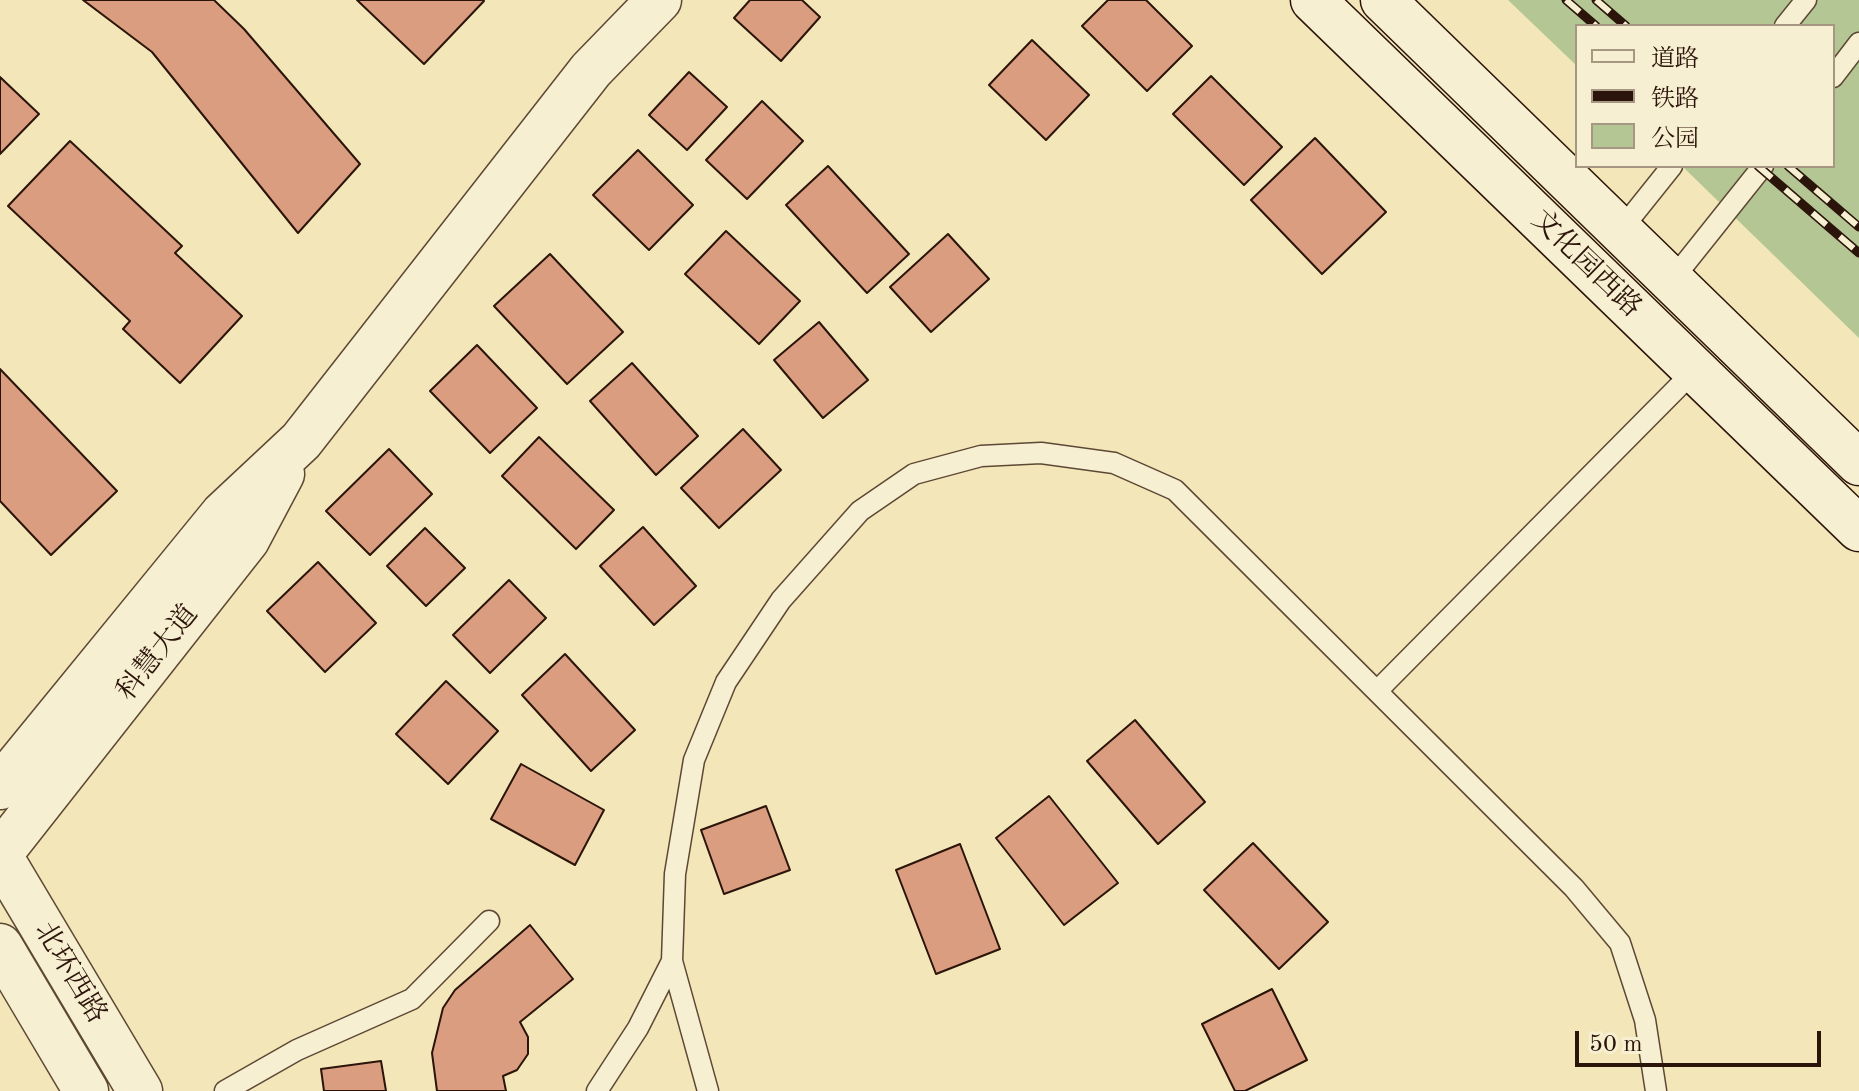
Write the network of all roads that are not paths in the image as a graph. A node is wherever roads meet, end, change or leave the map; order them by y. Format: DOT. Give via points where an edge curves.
graph roads {
  1 [pos="628,0"];
  2 [pos="659,0"];
  3 [pos="1313,0"];
  4 [pos="1383,0"];
  5 [pos="1806,0"];
  6 [pos="1787,24"];
  7 [pos="1859,43"];
  8 [pos="591,70"];
  9 [pos="1835,74"];
  10 [pos="1670,168"];
  11 [pos="1761,168"];
  12 [pos="1620,231"];
  13 [pos="1672,280"];
  14 [pos="1695,370"];
  15 [pos="301,441"];
  16 [pos="1859,463"];
  17 [pos="1859,529"];
  18 [pos="1378,690"];
  19 [pos="0,787"];
  20 [pos="0,855"];
  21 [pos="489,921"];
  22 [pos="0,946"];
  23 [pos="672,961"];
  24 [pos="86,1091"];
  25 [pos="140,1091"];
  26 [pos="225,1091"];
  27 [pos="597,1091"];
  28 [pos="708,1091"];
  29 [pos="1656,1091"];
  1 -- 8 [label="street, 科慧大道"];
  2 -- 8 [label="street, 科慧大道"];
  3 -- 14 [label="street, 文化园西路"];
  4 -- 12 [label="street, 文化园西路"];
  5 -- 6 [label="lane"];
  7 -- 9 [label="lane"];
  8 -- 15 [label="street, 科慧大道"];
  10 -- 12 [label="lane"];
  11 -- 13 [label="lane"];
  12 -- 13 [label="street, 文化园西路"];
  13 -- 16 [label="street, 文化园西路"];
  14 -- 17 [label="street, 文化园西路"];
  14 -- 18 [label="lane"];
  15 -- 19 [label="street, 科慧大道" via="223,514"];
  15 -- 20 [label="street, 科慧大道" via="247,540"];
  18 -- 23 [label="lane" via="1175,490 1114,463 1041,453 981,456 914,474 860,511 781,600 726,682 694,760 675,874"];
  18 -- 29 [label="lane" via="1574,888 1620,943 1645,1020"];
  20 -- 25 [label="street, 北环西路"];
  21 -- 26 [label="lane" via="412,999 297,1050"];
  22 -- 24 [label="street, 北环西路"];
  23 -- 27 [label="lane" via="638,1028"];
  23 -- 28 [label="lane"];
}
